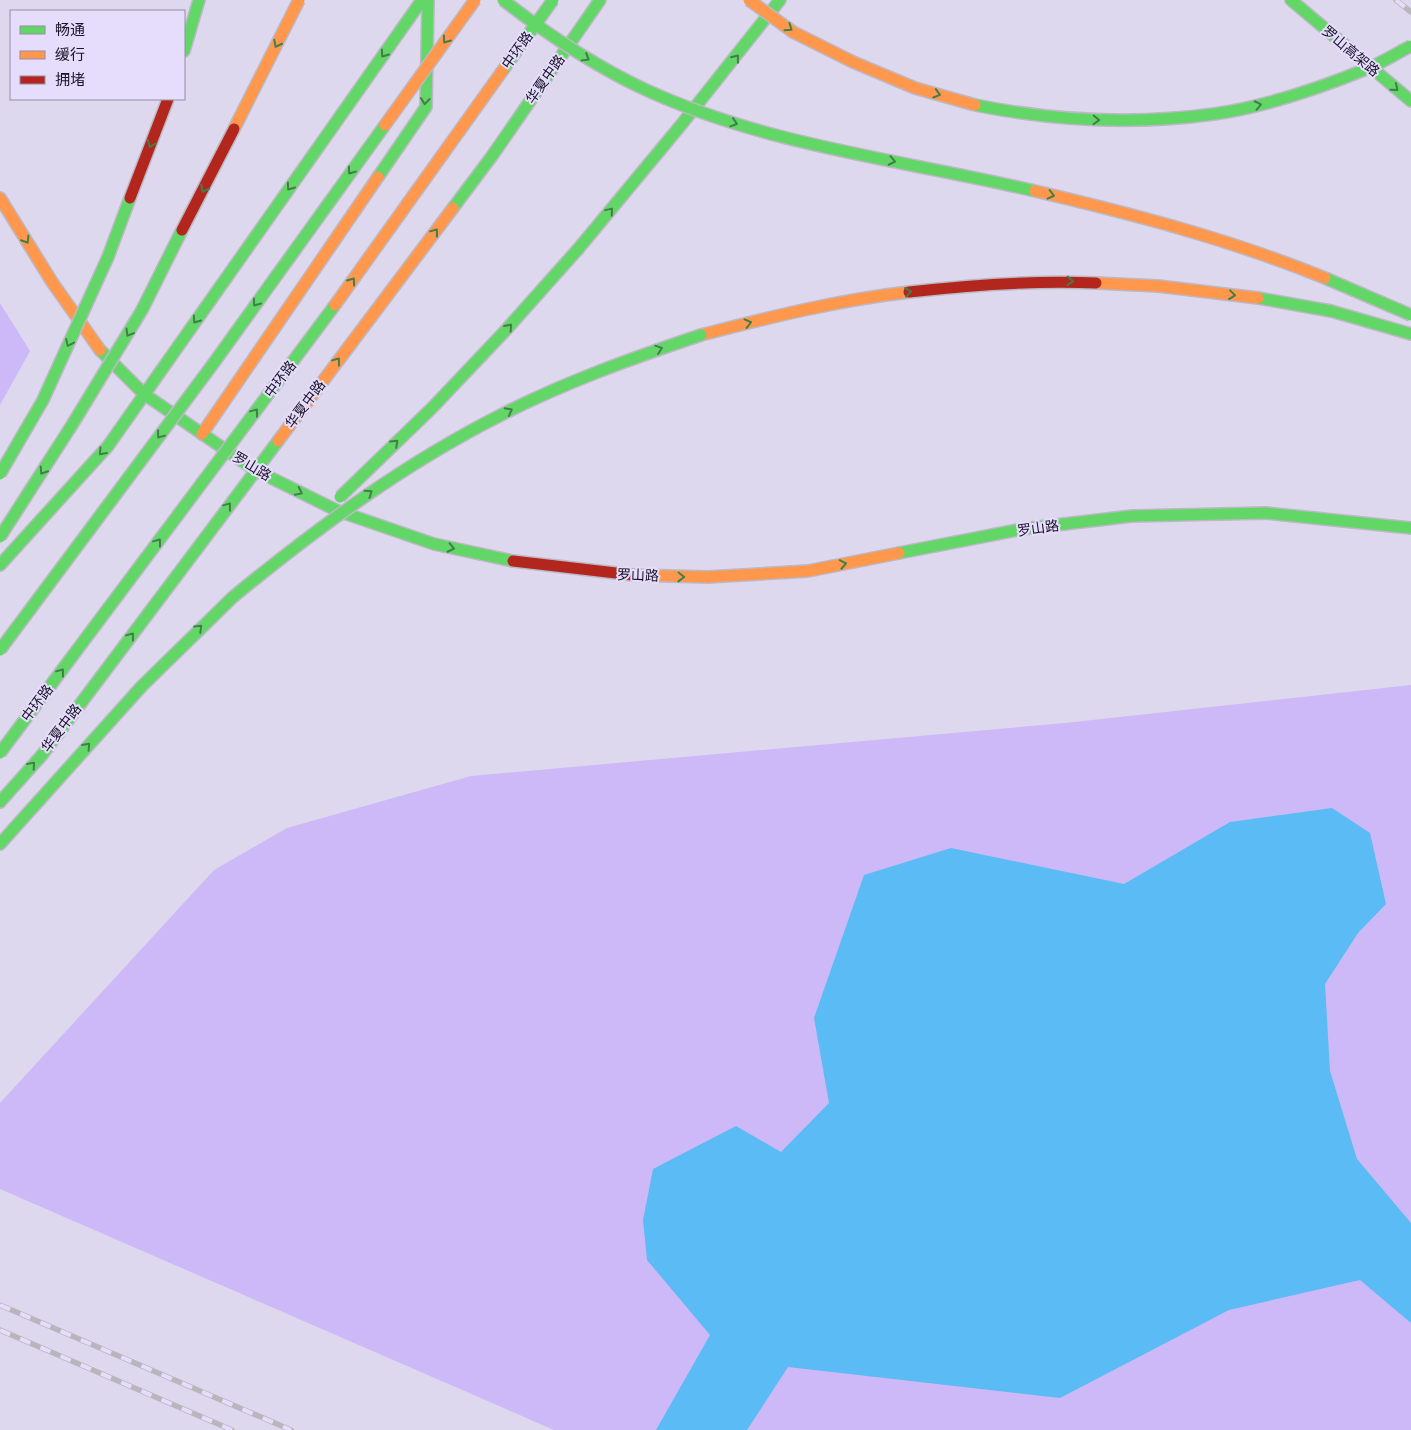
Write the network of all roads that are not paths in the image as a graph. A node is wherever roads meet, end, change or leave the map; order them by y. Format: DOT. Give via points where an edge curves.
graph roads {
  1 [pos="199,0"];
  2 [pos="299,0"];
  3 [pos="422,0"];
  4 [pos="428,0"];
  5 [pos="475,0"];
  6 [pos="503,0"];
  7 [pos="553,0"];
  8 [pos="600,0"];
  9 [pos="749,0"];
  10 [pos="780,0"];
  11 [pos="1291,0"];
  12 [pos="1411,46"];
  13 [pos="185,48"];
  14 [pos="168,100"];
  15 [pos="1411,101"];
  16 [pos="0,198"];
  17 [pos="1411,314"];
  18 [pos="1411,334"];
  19 [pos="144,394"];
  20 [pos="202,434"];
  21 [pos="255,470"];
  22 [pos="0,474"];
  23 [pos="1411,528"];
  24 [pos="0,537"];
  25 [pos="0,565"];
  26 [pos="233,597"];
  27 [pos="0,650"];
  28 [pos="0,753"];
  29 [pos="0,802"];
  30 [pos="0,844"];
  1 -- 13 [label="main road"];
  2 -- 24 [label="main road, one-way, bridge" via="142,310"];
  3 -- 19 [label="main road, one-way"];
  4 -- 20 [label="main road, one-way" via="426,107"];
  5 -- 27 [label="main road, one-way, bridge" via="218,356"];
  6 -- 17 [label="main road, one-way, bridge" via="557,40 604,69 683,106 808,143 1029,189 1147,219 1264,255"];
  28 -- 7 [label="main road, 中环路, one-way, bridge" via="328,315"];
  21 -- 8 [label="main road, 华夏中路, one-way" via="492,156"];
  9 -- 12 [label="main road, one-way, bridge" via="793,32 915,88 976,106 1038,116 1095,120 1154,120 1206,115 1278,100 1365,70"];
  26 -- 10 [label="main road, one-way, bridge" via="432,408 505,331 670,140"];
  11 -- 15 [label="main road, 罗山高架路, one-way"];
  14 -- 22 [label="main road, one-way, bridge" via="108,257 43,400"];
  16 -- 19 [label="main road, 罗山路, one-way" via="52,282 101,352"];
  26 -- 18 [label="main road, one-way, bridge" via="303,540 373,490 456,439 531,400 610,366 701,335 787,313 872,296 971,285 1062,281 1158,286 1253,297 1331,311"];
  19 -- 20 [label="main road, 罗山路"];
  19 -- 25 [label="main road, one-way" via="108,446"];
  20 -- 21 [label="main road, 罗山路"];
  21 -- 23 [label="main road, 罗山路, one-way" via="338,511 434,544 522,562 620,575 708,577 808,571 1022,529 1132,516 1266,514"];
  29 -- 21 [label="main road, 华夏中路, one-way" via="42,755"];
  30 -- 26 [label="main road, one-way" via="124,705"];
}
